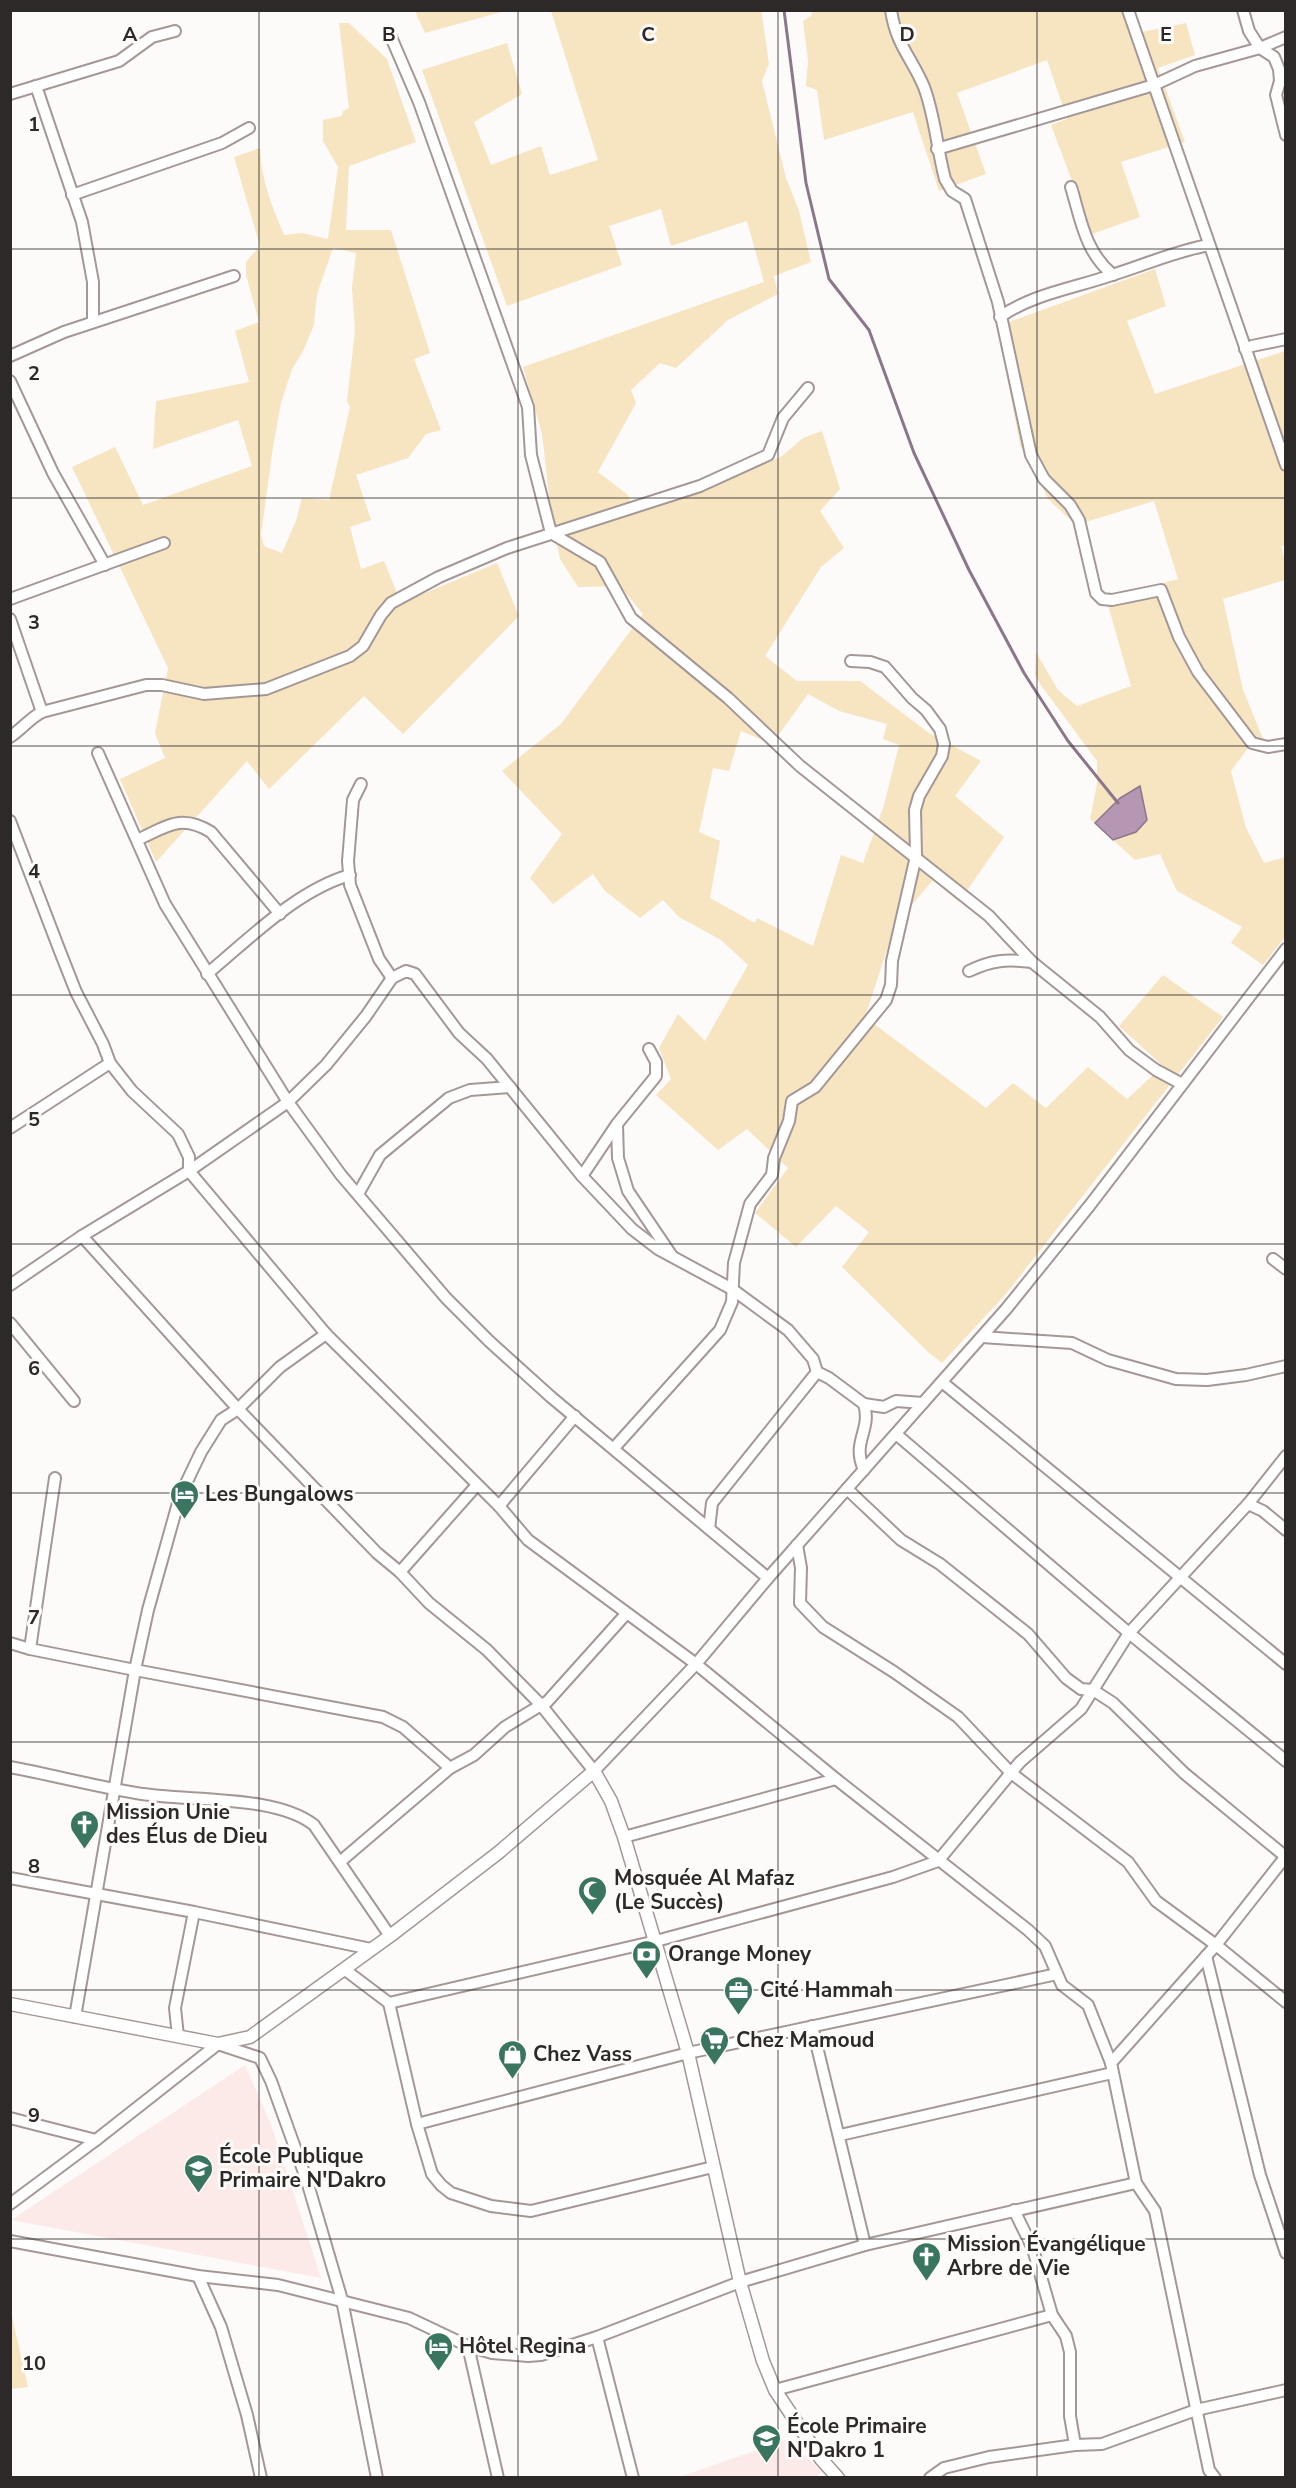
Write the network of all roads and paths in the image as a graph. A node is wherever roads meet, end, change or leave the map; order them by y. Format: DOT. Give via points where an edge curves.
graph roads {
  1 [pos="891,10"];
  2 [pos="1128,10"];
  3 [pos="1243,10"];
  4 [pos="175,31"];
  5 [pos="391,37"];
  6 [pos="1282,38"];
  7 [pos="1260,48"];
  8 [pos="1274,57"];
  9 [pos="1154,85"];
  10 [pos="36,86"];
  11 [pos="10,94"];
  12 [pos="249,128"];
  13 [pos="1286,135"];
  14 [pos="937,149"];
  15 [pos="1071,187"];
  16 [pos="72,195"];
  17 [pos="1209,245"];
  18 [pos="1113,275"];
  19 [pos="234,276"];
  20 [pos="1000,317"];
  21 [pos="93,321"];
  22 [pos="1286,339"];
  23 [pos="1245,349"];
  24 [pos="10,356"];
  25 [pos="10,381"];
  26 [pos="808,388"];
  27 [pos="1286,465"];
  28 [pos="551,533"];
  29 [pos="164,543"];
  30 [pos="105,565"];
  31 [pos="10,599"];
  32 [pos="10,619"];
  33 [pos="850,661"];
  34 [pos="42,712"];
  35 [pos="10,736"];
  36 [pos="1286,744"];
  37 [pos="98,753"];
  38 [pos="361,784"];
  39 [pos="10,821"];
  40 [pos="137,840"];
  41 [pos="916,856"];
  42 [pos="350,874"];
  43 [pos="280,914"];
  44 [pos="1286,949"];
  45 [pos="1032,962"];
  46 [pos="969,971"];
  47 [pos="207,974"];
  48 [pos="392,978"];
  49 [pos="649,1049"];
  50 [pos="110,1063"];
  51 [pos="1182,1084"];
  52 [pos="510,1087"];
  53 [pos="288,1102"];
  54 [pos="10,1113"];
  55 [pos="617,1124"];
  56 [pos="13,1126"];
  57 [pos="189,1171"];
  58 [pos="582,1176"];
  59 [pos="358,1194"];
  60 [pos="82,1236"];
  61 [pos="673,1257"];
  62 [pos="1274,1259"];
  63 [pos="1286,1269"];
  64 [pos="10,1285"];
  65 [pos="732,1289"];
  66 [pos="10,1323"];
  67 [pos="326,1334"];
  68 [pos="982,1337"];
  69 [pos="1286,1366"];
  70 [pos="817,1372"];
  71 [pos="942,1382"];
  72 [pos="75,1401"];
  73 [pos="923,1403"];
  74 [pos="864,1404"];
  75 [pos="238,1409"];
  76 [pos="575,1416"];
  77 [pos="896,1434"];
  78 [pos="614,1448"];
  79 [pos="1286,1456"];
  80 [pos="864,1470"];
  81 [pos="56,1478"];
  82 [pos="477,1485"];
  83 [pos="847,1489"];
  84 [pos="1248,1504"];
  85 [pos="499,1506"];
  86 [pos="709,1529"];
  87 [pos="1286,1530"];
  88 [pos="797,1545"];
  89 [pos="400,1572"];
  90 [pos="768,1578"];
  91 [pos="1182,1578"];
  92 [pos="627,1614"];
  93 [pos="1129,1633"];
  94 [pos="10,1643"];
  95 [pos="30,1649"];
  96 [pos="696,1664"];
  97 [pos="1286,1664"];
  98 [pos="135,1670"];
  99 [pos="1093,1690"];
  100 [pos="541,1705"];
  101 [pos="1286,1761"];
  102 [pos="10,1767"];
  103 [pos="450,1768"];
  104 [pos="594,1771"];
  105 [pos="1011,1773"];
  106 [pos="836,1779"];
  107 [pos="115,1788"];
  108 [pos="624,1837"];
  109 [pos="1285,1857"];
  110 [pos="341,1861"];
  111 [pos="938,1861"];
  112 [pos="10,1878"];
  113 [pos="97,1893"];
  114 [pos="194,1912"];
  115 [pos="390,1936"];
  116 [pos="656,1941"];
  117 [pos="1216,1945"];
  118 [pos="371,1949"];
  119 [pos="1206,1956"];
  120 [pos="344,1969"];
  121 [pos="1058,1974"];
  122 [pos="1286,2001"];
  123 [pos="389,2002"];
  124 [pos="10,2004"];
  125 [pos="75,2017"];
  126 [pos="812,2026"];
  127 [pos="178,2036"];
  128 [pos="218,2044"];
  129 [pos="688,2053"];
  130 [pos="1111,2068"];
  131 [pos="10,2118"];
  132 [pos="417,2124"];
  133 [pos="840,2135"];
  134 [pos="96,2140"];
  135 [pos="713,2167"];
  136 [pos="1136,2183"];
  137 [pos="10,2204"];
  138 [pos="1014,2210"];
  139 [pos="10,2241"];
  140 [pos="865,2245"];
  141 [pos="1286,2253"];
  142 [pos="198,2276"];
  143 [pos="740,2282"];
  144 [pos="342,2300"];
  145 [pos="1052,2315"];
  146 [pos="597,2337"];
  147 [pos="468,2346"];
  148 [pos="775,2390"];
  149 [pos="1286,2390"];
  150 [pos="1196,2410"];
  151 [pos="1075,2445"];
  152 [pos="261,2478"];
  153 [pos="377,2478"];
  154 [pos="498,2478"];
  155 [pos="633,2478"];
  156 [pos="838,2478"];
  157 [pos="930,2478"];
  158 [pos="1215,2478"];
  1 -- 14 [label="street" via="903,50 924,87"];
  2 -- 9 [label="street"];
  3 -- 7 [label="street" via="1249,31"];
  4 -- 10 [label="street" via="152,37 119,61"];
  5 -- 28 [label="street" via="419,102 528,407 531,455"];
  6 -- 7 [label="street"];
  6 -- 8 [label="street"];
  7 -- 8 [label="street"];
  7 -- 9 [label="street" via="1195,66"];
  8 -- 13 [label="street" via="1280,81 1276,95"];
  9 -- 14 [label="street"];
  9 -- 17 [label="street"];
  10 -- 11 [label="street"];
  10 -- 16 [label="street"];
  12 -- 16 [label="street" via="222,143"];
  14 -- 20 [label="street" via="945,179 952,191 965,199"];
  15 -- 18 [label="street" via="1088,244 1099,264"];
  16 -- 21 [label="street" via="93,282"];
  17 -- 18 [label="street" via="1185,249"];
  17 -- 23 [label="street"];
  18 -- 20 [label="street" via="1018,304"];
  19 -- 21 [label="street"];
  20 -- 36 [label="street" via="1031,455 1044,479 1079,520 1096,594 1112,600 1161,590 1198,672 1252,743 1268,747"];
  21 -- 24 [label="street"];
  22 -- 23 [label="street"];
  23 -- 27 [label="street"];
  25 -- 30 [label="street" via="53,473"];
  26 -- 28 [label="street" via="783,418 768,455 700,486"];
  28 -- 34 [label="street" via="439,577 391,603 363,646 350,656 266,689 204,694 146,685"];
  28 -- 41 [label="street" via="600,561 631,618 729,698 807,773"];
  29 -- 30 [label="street"];
  30 -- 31 [label="street"];
  32 -- 34 [label="street"];
  33 -- 41 [label="street" via="885,668 940,729 942,756 915,810"];
  34 -- 35 [label="street"];
  37 -- 40 [label="street"];
  38 -- 42 [label="street" via="353,800"];
  39 -- 50 [label="street" via="76,992"];
  40 -- 43 [label="street" via="176,823 197,824 211,832"];
  40 -- 47 [label="street" via="165,904"];
  41 -- 45 [label="street" via="989,916"];
  41 -- 65 [label="street" via="886,1000 815,1087 792,1101 772,1175 750,1204 734,1263"];
  42 -- 43 [label="street" via="328,881"];
  42 -- 48 [label="street" via="355,902"];
  43 -- 47 [label="street"];
  44 -- 51 [label="street"];
  45 -- 46 [label="street" via="1008,959 987,962"];
  45 -- 51 [label="street" via="1100,1017 1129,1050"];
  47 -- 53 [label="street"];
  48 -- 52 [label="street" via="406,971 415,974 459,1034"];
  48 -- 53 [label="street" via="326,1065"];
  49 -- 55 [label="street" via="656,1062 656,1077"];
  50 -- 56 [label="street"];
  50 -- 57 [label="street" via="132,1091 178,1134 189,1157"];
  51 -- 68 [label="street"];
  52 -- 58 [label="street"];
  52 -- 59 [label="street" via="470,1090 449,1098 380,1155"];
  53 -- 57 [label="street"];
  53 -- 59 [label="street"];
  54 -- 56 [label="street"];
  55 -- 58 [label="street"];
  55 -- 61 [label="street" via="618,1158 628,1191"];
  57 -- 60 [label="street"];
  57 -- 67 [label="street"];
  58 -- 61 [label="street" via="632,1229"];
  59 -- 76 [label="street" via="446,1298"];
  60 -- 64 [label="street"];
  60 -- 75 [label="street"];
  61 -- 65 [label="street"];
  62 -- 63 [label="street"];
  65 -- 70 [label="street" via="788,1330 813,1359"];
  65 -- 78 [label="street" via="732,1302 720,1330"];
  66 -- 72 [label="street"];
  67 -- 75 [label="street" via="280,1367"];
  67 -- 82 [label="street"];
  68 -- 69 [label="street" via="1072,1343 1108,1360 1176,1379 1208,1380"];
  68 -- 71 [label="street"];
  70 -- 74 [label="street"];
  70 -- 86 [label="street" via="712,1503"];
  71 -- 73 [label="street"];
  71 -- 91 [label="street"];
  73 -- 74 [label="street" via="896,1401 884,1407"];
  73 -- 77 [label="street"];
  74 -- 80 [label="street" via="867,1416 858,1458"];
  75 -- 89 [label="street"];
  75 -- 98 [label="street" via="221,1420 210,1436 180,1496"];
  76 -- 78 [label="street"];
  76 -- 85 [label="street"];
  77 -- 80 [label="street"];
  77 -- 93 [label="street"];
  78 -- 86 [label="street"];
  79 -- 84 [label="street"];
  80 -- 83 [label="street"];
  81 -- 95 [label="street"];
  82 -- 85 [label="street"];
  82 -- 89 [label="street"];
  83 -- 88 [label="street"];
  83 -- 99 [label="street" via="901,1540 940,1564 1028,1634 1066,1678 1081,1689"];
  84 -- 87 [label="street"];
  84 -- 91 [label="street"];
  85 -- 92 [label="street" via="528,1540"];
  86 -- 90 [label="street"];
  88 -- 90 [label="street"];
  88 -- 105 [label="street" via="800,1603 823,1627 958,1717"];
  89 -- 100 [label="street"];
  90 -- 96 [label="street"];
  91 -- 93 [label="street"];
  91 -- 97 [label="street"];
  92 -- 96 [label="street"];
  92 -- 100 [label="street"];
  93 -- 99 [label="street"];
  93 -- 101 [label="street"];
  94 -- 95 [label="street"];
  95 -- 98 [label="street"];
  96 -- 104 [label="street"];
  96 -- 106 [label="street"];
  98 -- 103 [label="street" via="383,1717 403,1727"];
  98 -- 107 [label="street"];
  99 -- 105 [label="street" via="1081,1709"];
  99 -- 109 [label="street" via="1113,1703 1184,1773"];
  100 -- 103 [label="street"];
  100 -- 104 [label="street"];
  102 -- 107 [label="street"];
  103 -- 110 [label="street"];
  104 -- 108 [label="street" via="611,1801"];
  104 -- 115 [label="street" via="498,1853"];
  105 -- 111 [label="street"];
  105 -- 117 [label="street" via="1128,1862 1156,1901"];
  106 -- 108 [label="street"];
  106 -- 111 [label="street"];
  107 -- 110 [label="street" via="302,1815"];
  107 -- 113 [label="street"];
  108 -- 116 [label="street"];
  109 -- 117 [label="street"];
  110 -- 115 [label="street"];
  111 -- 116 [label="street" via="893,1877"];
  111 -- 121 [label="street" via="1045,1946"];
  112 -- 113 [label="street"];
  113 -- 114 [label="street"];
  113 -- 125 [label="street"];
  114 -- 118 [label="street"];
  114 -- 127 [label="street" via="175,2008"];
  115 -- 118 [label="street"];
  116 -- 123 [label="street"];
  116 -- 129 [label="street"];
  117 -- 119 [label="street"];
  117 -- 122 [label="street"];
  118 -- 120 [label="street"];
  119 -- 130 [label="street"];
  119 -- 141 [label="street" via="1260,2175"];
  120 -- 123 [label="street"];
  120 -- 128 [label="street" via="250,2037"];
  121 -- 126 [label="street"];
  121 -- 130 [label="street" via="1062,1985 1088,2006"];
  123 -- 132 [label="street"];
  124 -- 125 [label="street"];
  125 -- 127 [label="street"];
  126 -- 129 [label="street"];
  126 -- 133 [label="street"];
  127 -- 128 [label="street"];
  128 -- 134 [label="street"];
  128 -- 144 [label="street" via="260,2058 271,2080 307,2181"];
  129 -- 132 [label="street"];
  129 -- 135 [label="street"];
  130 -- 133 [label="street"];
  130 -- 136 [label="street"];
  131 -- 134 [label="street"];
  132 -- 135 [label="street" via="432,2174 441,2185 451,2193 511,2210 531,2211"];
  133 -- 140 [label="street"];
  134 -- 137 [label="street"];
  135 -- 143 [label="street"];
  136 -- 138 [label="street"];
  136 -- 150 [label="street" via="1155,2211"];
  138 -- 140 [label="street"];
  138 -- 145 [label="street" via="1033,2249"];
  139 -- 142 [label="street"];
  140 -- 143 [label="street"];
  142 -- 144 [label="street" via="278,2285"];
  142 -- 152 [label="street" via="224,2337"];
  143 -- 146 [label="street"];
  143 -- 148 [label="street"];
  144 -- 147 [label="street" via="409,2318"];
  144 -- 153 [label="street"];
  145 -- 148 [label="street"];
  145 -- 151 [label="street" via="1066,2336 1070,2352 1070,2416"];
  146 -- 147 [label="street" via="528,2356"];
  146 -- 155 [label="street"];
  147 -- 154 [label="street"];
  148 -- 156 [label="street"];
  149 -- 150 [label="street"];
  150 -- 151 [label="street" via="1102,2444"];
  150 -- 158 [label="street" via="1209,2470"];
  151 -- 157 [label="street" via="978,2460 944,2468"];
}
